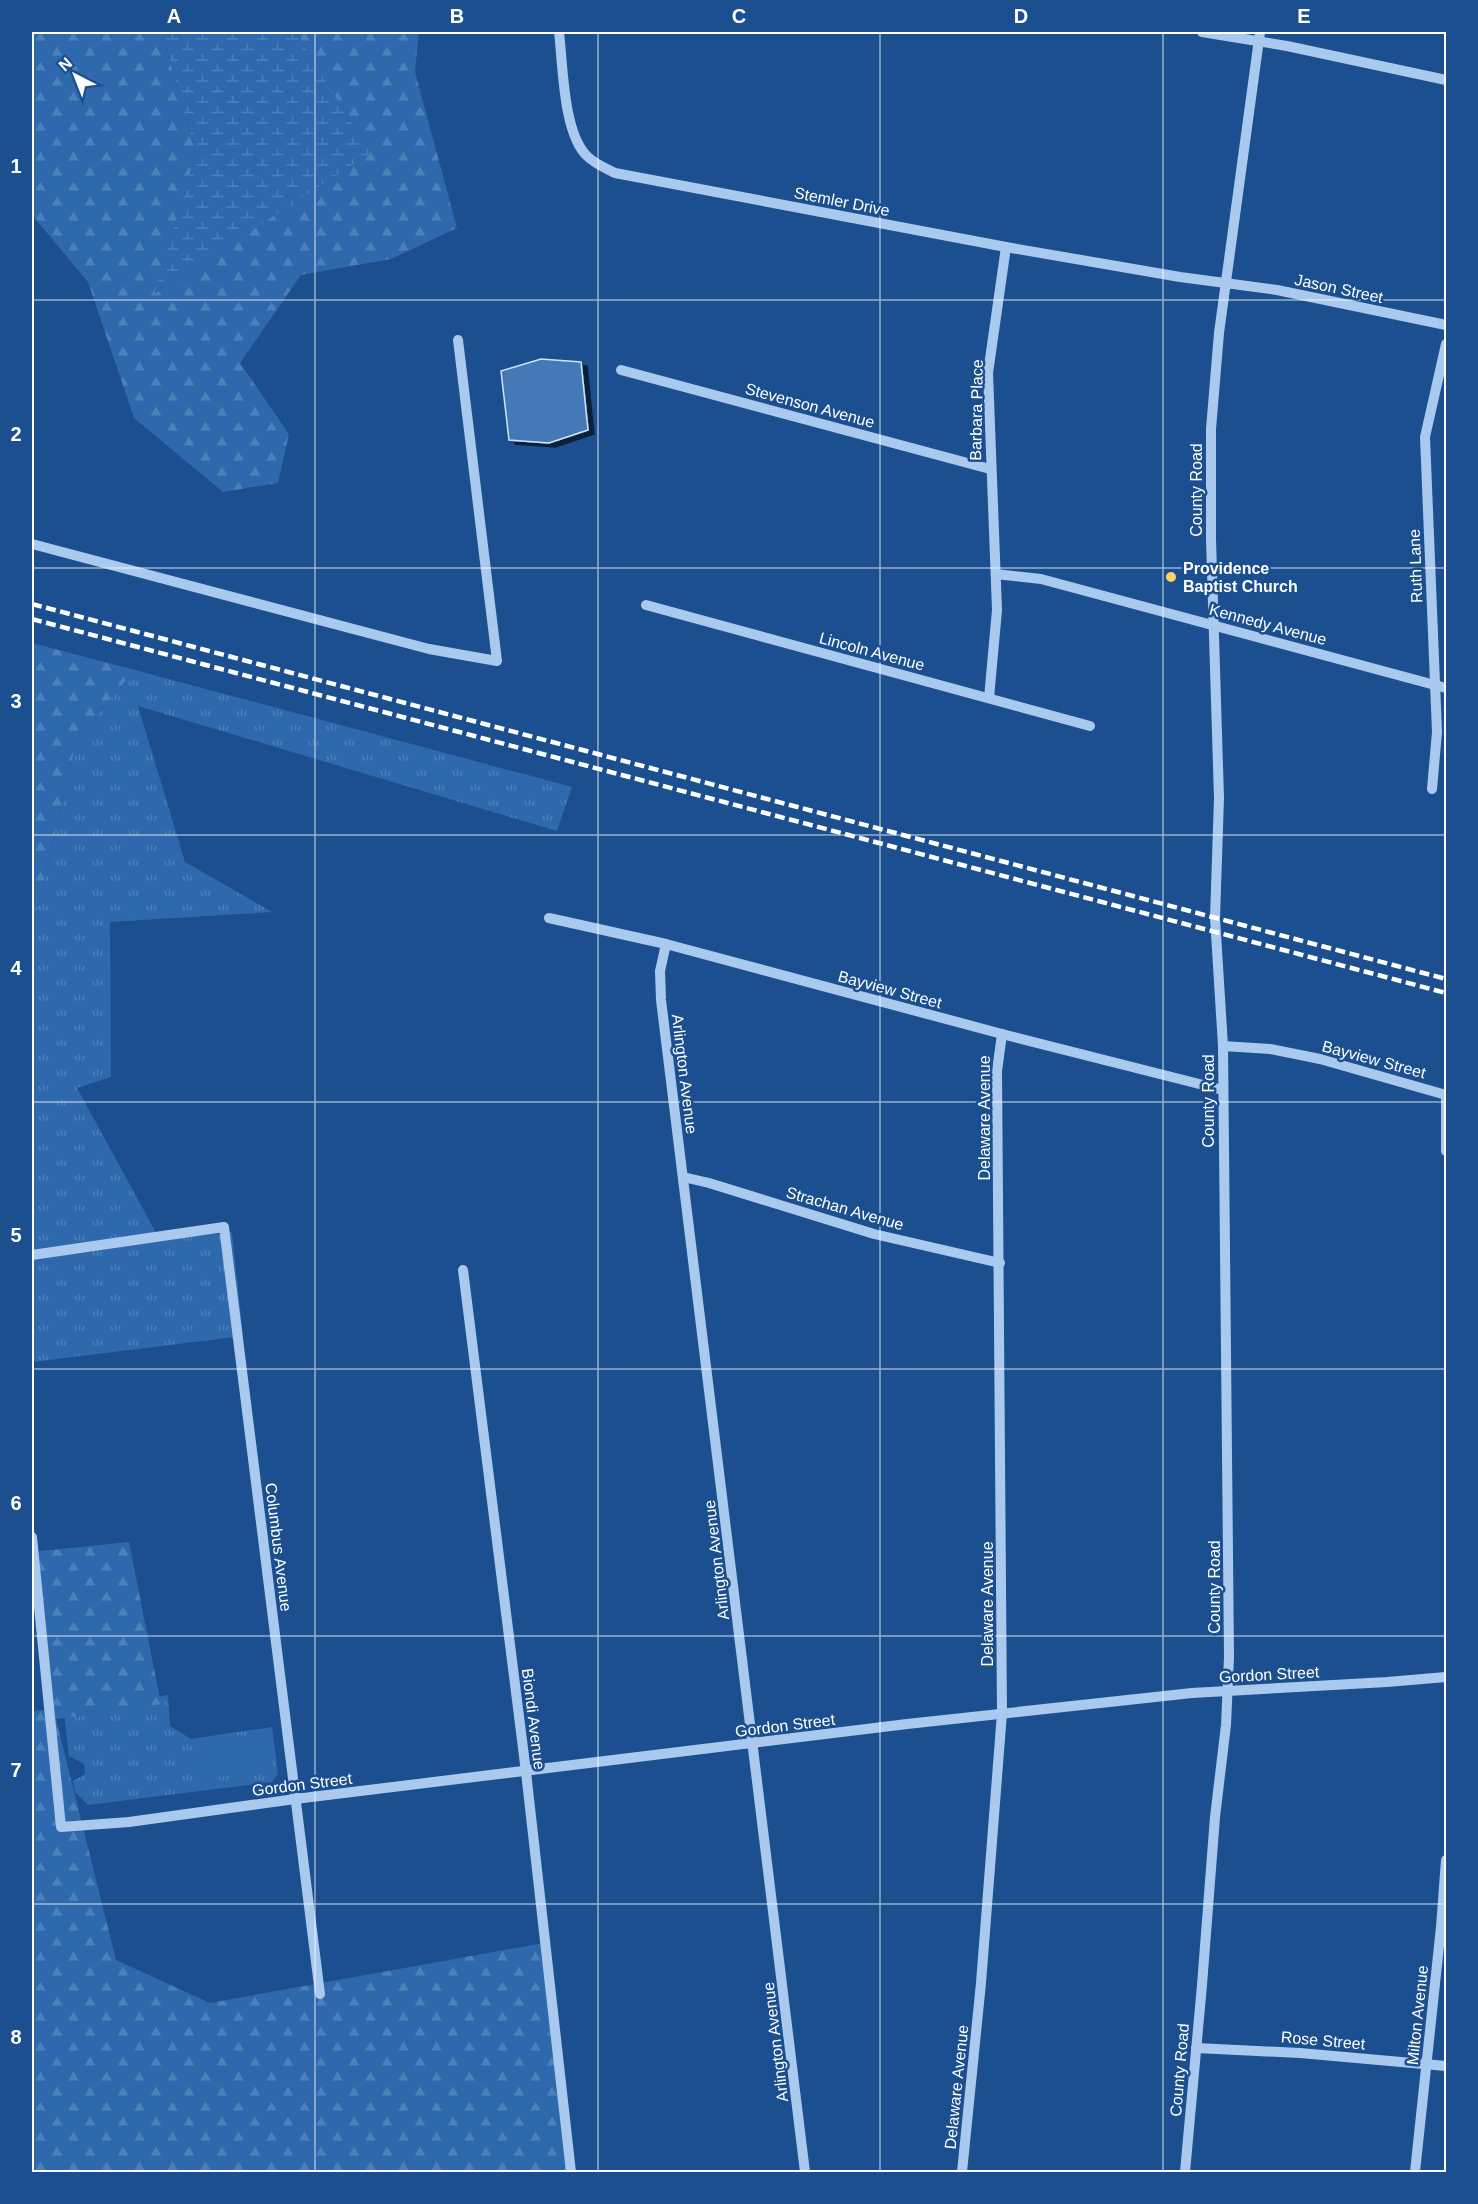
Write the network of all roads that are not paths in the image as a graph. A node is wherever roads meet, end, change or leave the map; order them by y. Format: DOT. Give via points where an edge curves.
graph roads {
  1 [pos="559,32"];
  2 [pos="1202,32"];
  3 [pos="1259,37"];
  4 [pos="1446,80"];
  5 [pos="1006,247"];
  6 [pos="1225,284"];
  7 [pos="1446,325"];
  8 [pos="458,340"];
  9 [pos="1446,344"];
  10 [pos="621,370"];
  11 [pos="990,468"];
  12 [pos="32,544"];
  13 [pos="996,574"];
  14 [pos="646,605"];
  15 [pos="1214,625"];
  16 [pos="1441,686"];
  17 [pos="989,698"];
  18 [pos="1090,726"];
  19 [pos="1432,789"];
  20 [pos="549,918"];
  21 [pos="666,944"];
  22 [pos="1002,1034"];
  23 [pos="1223,1046"];
  24 [pos="1223,1090"];
  25 [pos="1446,1095"];
  26 [pos="1446,1151"];
  27 [pos="683,1177"];
  28 [pos="32,1255"];
  29 [pos="1000,1263"];
  30 [pos="464,1270"];
  31 [pos="32,1537"];
  32 [pos="1446,1677"];
  33 [pos="1227,1691"];
  34 [pos="1002,1713"];
  35 [pos="753,1744"];
  36 [pos="526,1772"];
  37 [pos="296,1799"];
  38 [pos="1446,1860"];
  39 [pos="320,1994"];
  40 [pos="1196,2048"];
  41 [pos="1426,2064"];
  42 [pos="1446,2066"];
  43 [pos="571,2172"];
  44 [pos="805,2172"];
  45 [pos="962,2172"];
  46 [pos="1185,2172"];
  47 [pos="1415,2172"];
  1 -- 5 [label="street, Stemler Drive" via="570,126 577,143 598,165 615,173"];
  2 -- 3 [label="street"];
  3 -- 4 [label="street"];
  3 -- 6 [label="street, County Road"];
  5 -- 6 [label="street, Stemler Drive"];
  5 -- 11 [label="street, Barbara Place" via="988,373"];
  6 -- 7 [label="street, Jason Street" via="1277,290"];
  6 -- 15 [label="street, County Road" via="1211,429"];
  8 -- 12 [label="street" via="497,661 429,649"];
  9 -- 16 [label="street, Ruth Lane" via="1425,437"];
  10 -- 11 [label="street, Stevenson Avenue"];
  11 -- 13 [label="street, Barbara Place"];
  13 -- 15 [label="street, Kennedy Avenue" via="1041,579"];
  13 -- 17 [label="street"];
  14 -- 17 [label="street, Lincoln Avenue"];
  15 -- 16 [label="street, Kennedy Avenue"];
  15 -- 23 [label="street, County Road" via="1219,798 1215,918"];
  16 -- 19 [label="street, Ruth Lane"];
  17 -- 18 [label="street, Lincoln Avenue"];
  20 -- 21 [label="street, Bayview Street"];
  21 -- 22 [label="street, Bayview Street"];
  21 -- 27 [label="street, Arlington Avenue" via="660,971 661,1000"];
  22 -- 24 [label="street, Bayview Street"];
  22 -- 29 [label="street, Delaware Avenue" via="997,1071"];
  23 -- 24 [label="street, County Road"];
  23 -- 25 [label="street, Bayview Street" via="1270,1049 1320,1059"];
  24 -- 33 [label="street, County Road"];
  25 -- 26 [label="street"];
  27 -- 29 [label="street, Strachan Avenue" via="874,1234"];
  27 -- 35 [label="street, Arlington Avenue"];
  28 -- 37 [label="street, Columbus Avenue" via="224,1227"];
  29 -- 34 [label="street, Delaware Avenue"];
  30 -- 36 [label="street, Biondi Avenue"];
  31 -- 37 [label="street, Gordon Street" via="62,1827"];
  32 -- 33 [label="street, Gordon Street"];
  33 -- 34 [label="street, Gordon Street"];
  33 -- 40 [label="street, County Road"];
  34 -- 35 [label="street, Gordon Street"];
  34 -- 45 [label="street, Delaware Avenue"];
  35 -- 36 [label="street, Gordon Street"];
  35 -- 44 [label="street, Arlington Avenue"];
  36 -- 37 [label="street, Gordon Street"];
  36 -- 43 [label="street, Biondi Avenue"];
  37 -- 39 [label="street, Columbus Avenue"];
  38 -- 41 [label="street, Milton Avenue"];
  40 -- 41 [label="street, Rose Street"];
  40 -- 46 [label="street, County Road"];
  41 -- 42 [label="street, Rose Street"];
  41 -- 47 [label="street, Milton Avenue"];
}
